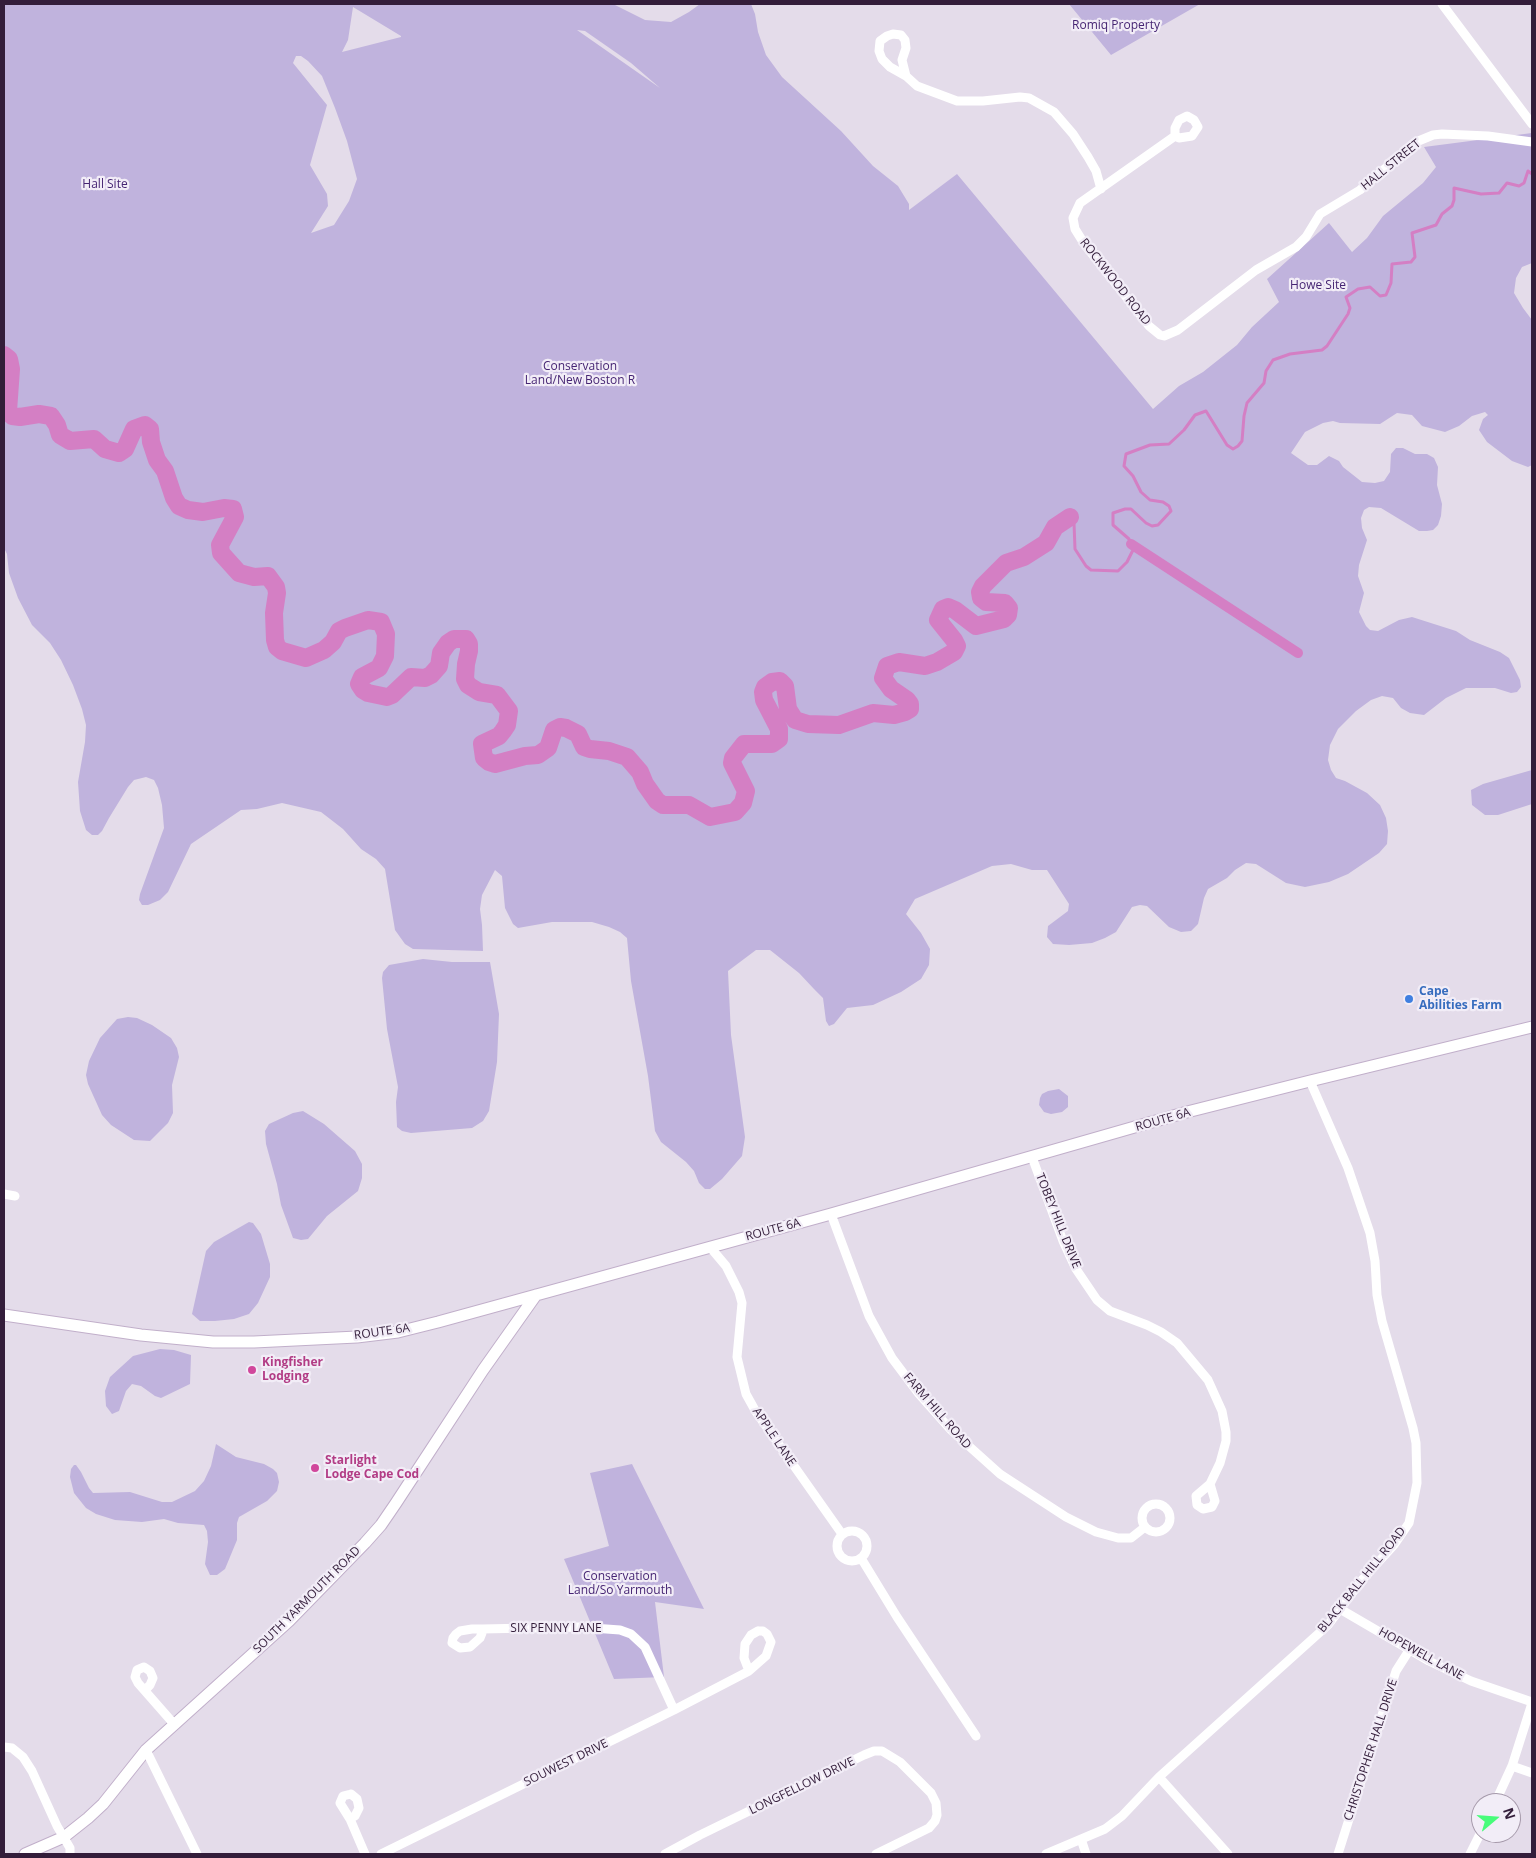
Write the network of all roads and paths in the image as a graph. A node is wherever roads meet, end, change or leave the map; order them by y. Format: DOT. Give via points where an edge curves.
graph roads {
  1 [pos="1442,4"];
  2 [pos="906,76"];
  3 [pos="1532,124"];
  4 [pos="1175,136"];
  5 [pos="1532,142"];
  6 [pos="1101,189"];
  7 [pos="1152,329"];
  8 [pos="1532,1027"];
  9 [pos="1310,1080"];
  10 [pos="1032,1157"];
  11 [pos="4,1194"];
  12 [pos="15,1196"];
  13 [pos="831,1214"];
  14 [pos="710,1247"];
  15 [pos="536,1295"];
  16 [pos="4,1315"];
  17 [pos="1210,1484"];
  18 [pos="1145,1527"];
  19 [pos="842,1534"];
  20 [pos="861,1558"];
  21 [pos="1340,1609"];
  22 [pos="482,1629"];
  23 [pos="1410,1649"];
  24 [pos="749,1671"];
  25 [pos="145,1690"];
  26 [pos="1532,1703"];
  27 [pos="674,1710"];
  28 [pos="174,1724"];
  29 [pos="976,1736"];
  30 [pos="6,1747"];
  31 [pos="146,1750"];
  32 [pos="1512,1766"];
  33 [pos="1532,1773"];
  34 [pos="1159,1777"];
  35 [pos="1500,1793"];
  36 [pos="350,1819"];
  37 [pos="64,1836"];
  38 [pos="1081,1839"];
  39 [pos="26,1854"];
  40 [pos="70,1854"];
  41 [pos="198,1854"];
  42 [pos="365,1854"];
  43 [pos="382,1854"];
  44 [pos="665,1854"];
  45 [pos="876,1854"];
  46 [pos="1046,1854"];
  47 [pos="1086,1854"];
  48 [pos="1228,1854"];
  49 [pos="1338,1854"];
  1 -- 3 [label="street"];
  2 -- 2 [label="street" via="882,59 880,41 887,36 901,35 905,40 902,60"];
  2 -- 6 [label="street" via="917,86 957,101 1030,98 1061,118 1088,156"];
  4 -- 6 [label="street, ROCKWOOD ROAD"];
  5 -- 7 [label="street, HALL STREET" via="1463,134 1433,134 1424,138 1360,190 1320,214 1296,247 1248,275 1170,335 1160,336"];
  6 -- 7 [label="street, ROCKWOOD ROAD" via="1080,203 1073,218 1075,229"];
  8 -- 9 [label="main road, ROUTE 6A"];
  9 -- 10 [label="main road, ROUTE 6A"];
  9 -- 21 [label="street, BLACK BALL HILL ROAD" via="1348,1168 1370,1233 1382,1321 1413,1428 1418,1459 1416,1494 1409,1523"];
  10 -- 13 [label="main road, ROUTE 6A"];
  10 -- 17 [label="street, TOBEY HILL DRIVE" via="1070,1255 1097,1300 1110,1311 1154,1329 1177,1343 1208,1380 1222,1411 1226,1432 1222,1457"];
  11 -- 12 [label="street"];
  13 -- 14 [label="main road, ROUTE 6A"];
  13 -- 18 [label="street, FARM HILL ROAD" via="869,1316 892,1358 951,1430 1000,1474 1058,1512 1096,1532 1131,1538"];
  14 -- 15 [label="main road, ROUTE 6A"];
  14 -- 19 [label="street, APPLE LANE" via="726,1266 741,1298 737,1357 746,1394"];
  15 -- 16 [label="main road, ROUTE 6A" via="388,1333 254,1342 186,1340"];
  15 -- 28 [label="main road, SOUTH YARMOUTH ROAD" via="381,1525 289,1621"];
  19 -- 20 [label="street" via="837,1544 839,1554 846,1560"];
  19 -- 20 [label="street" via="855,1531 864,1536 867,1550"];
  20 -- 29 [label="street"];
  21 -- 23 [label="street, HOPEWELL LANE"];
  21 -- 34 [label="street, BLACK BALL HILL ROAD" via="1328,1625"];
  22 -- 27 [label="street, SIX PENNY LANE" via="579,1627 631,1634 645,1647"];
  23 -- 26 [label="street, HOPEWELL LANE" via="1471,1681"];
  23 -- 49 [label="street, CHRISTOPHER HALL DRIVE" via="1396,1671"];
  24 -- 27 [label="street, SOUWEST DRIVE"];
  25 -- 28 [label="street"];
  26 -- 32 [label="street"];
  27 -- 43 [label="street, SOUWEST DRIVE"];
  28 -- 31 [label="main road, SOUTH YARMOUTH ROAD"];
  30 -- 37 [label="street" via="23,1757"];
  31 -- 37 [label="main road, SOUTH YARMOUTH ROAD" via="103,1804"];
  31 -- 41 [label="street"];
  32 -- 33 [label="street"];
  32 -- 35 [label="street"];
  34 -- 38 [label="street, BLACK BALL HILL ROAD" via="1117,1821"];
  34 -- 48 [label="street"];
  36 -- 42 [label="street"];
  37 -- 39 [label="main road, SOUTH YARMOUTH ROAD"];
  37 -- 40 [label="street"];
  38 -- 46 [label="street, BLACK BALL HILL ROAD"];
  38 -- 47 [label="street"];
  44 -- 45 [label="street, LONGFELLOW DRIVE" via="874,1751 887,1753 900,1762 931,1793 937,1814 931,1825"];
}
